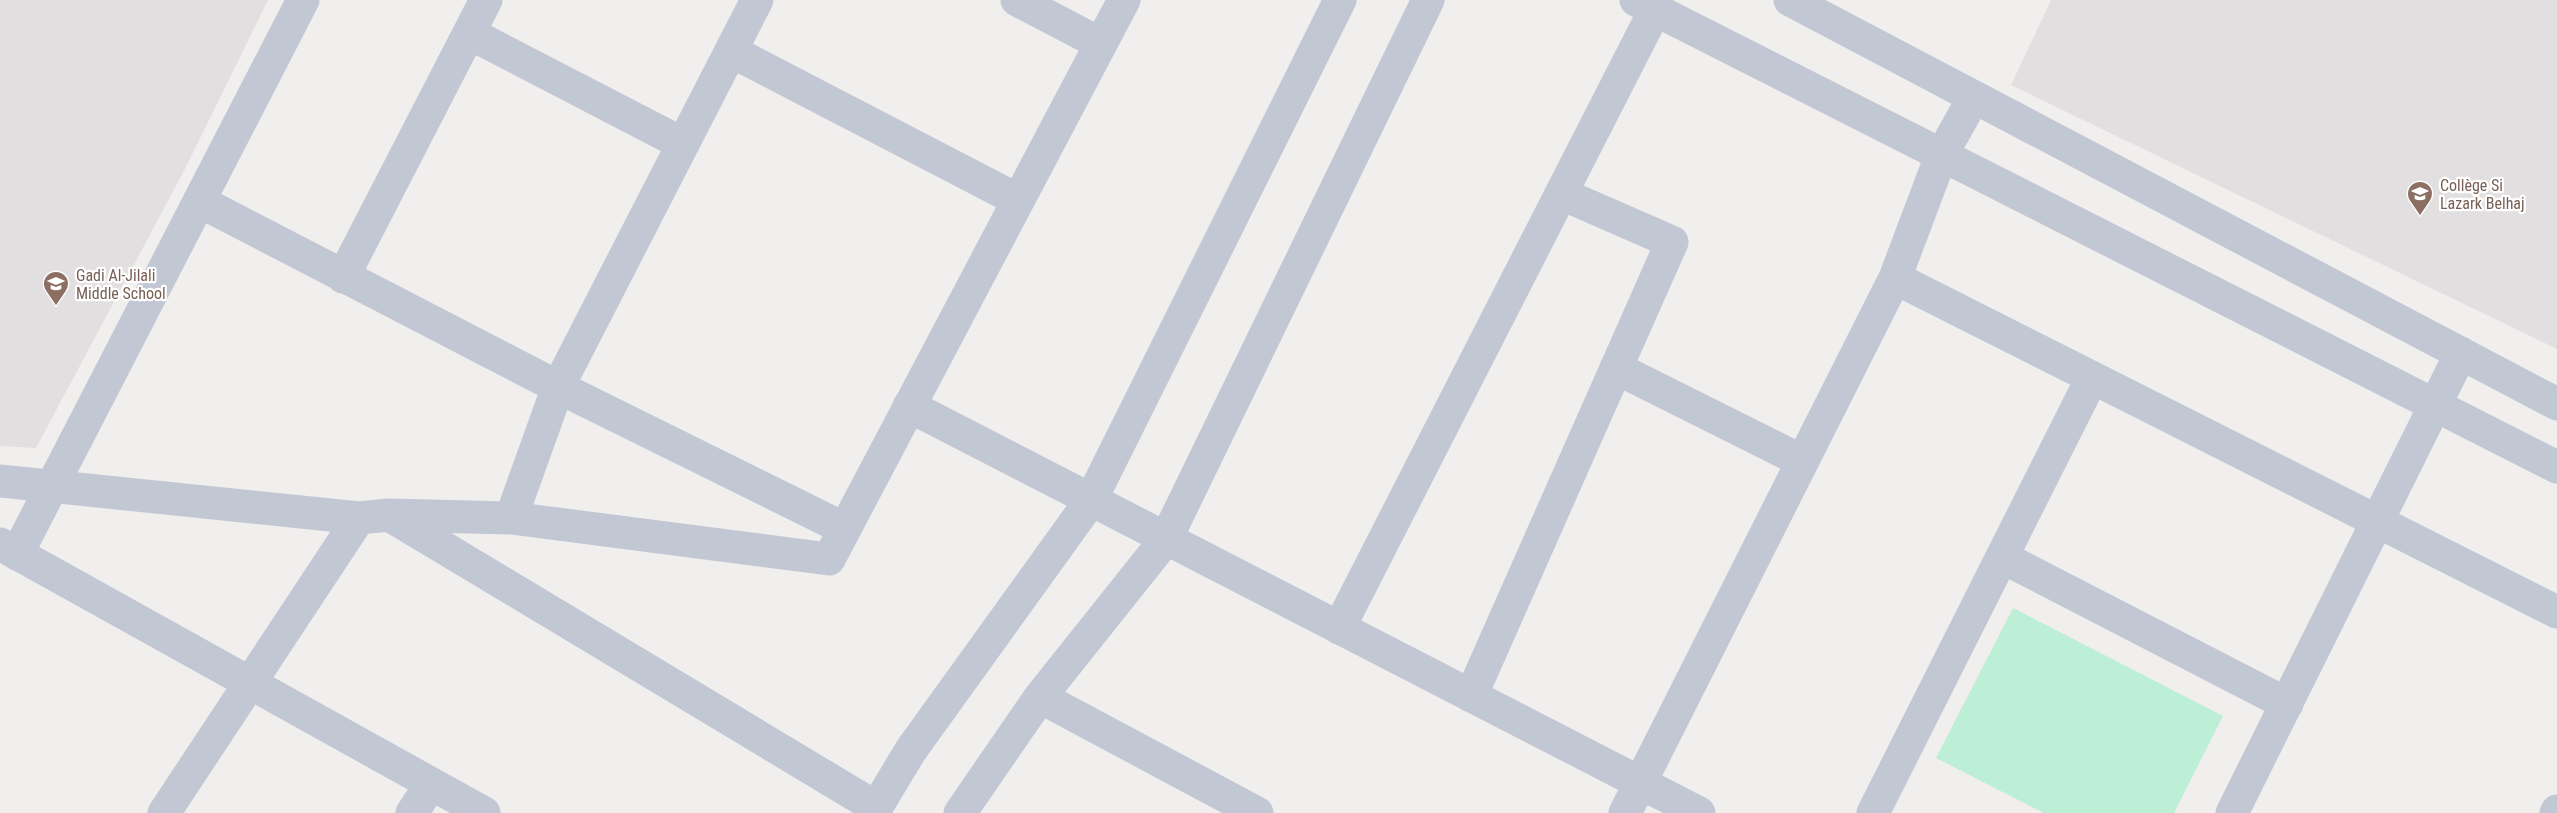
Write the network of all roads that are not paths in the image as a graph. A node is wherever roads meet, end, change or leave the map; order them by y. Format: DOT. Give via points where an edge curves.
graph roads {
  1 [pos="303,0"];
  2 [pos="486,0"];
  3 [pos="758,0"];
  4 [pos="1017,0"];
  5 [pos="1124,0"];
  6 [pos="1340,0"];
  7 [pos="1428,0"];
  8 [pos="1790,0"];
  9 [pos="1646,5"];
  10 [pos="469,33"];
  11 [pos="1101,44"];
  12 [pos="731,51"];
  13 [pos="1974,97"];
  14 [pos="683,144"];
  15 [pos="1941,156"];
  16 [pos="1562,194"];
  17 [pos="1018,200"];
  18 [pos="199,201"];
  19 [pos="343,277"];
  20 [pos="1895,278"];
  21 [pos="2461,353"];
  22 [pos="1616,368"];
  23 [pos="2092,378"];
  24 [pos="558,387"];
  25 [pos="2557,404"];
  26 [pos="909,406"];
  27 [pos="2436,406"];
  28 [pos="1803,461"];
  29 [pos="2557,467"];
  30 [pos="0,481"];
  31 [pos="52,488"];
  32 [pos="1090,500"];
  33 [pos="374,516"];
  34 [pos="510,518"];
  35 [pos="2379,522"];
  36 [pos="845,529"];
  37 [pos="1166,539"];
  38 [pos="9,549"];
  39 [pos="2002,557"];
  40 [pos="2557,612"];
  41 [pos="1339,628"];
  42 [pos="251,684"];
  43 [pos="1471,696"];
  44 [pos="1040,697"];
  45 [pos="2287,704"];
  46 [pos="1640,783"];
  47 [pos="431,784"];
  48 [pos="875,810"];
  49 [pos="164,813"];
  50 [pos="412,813"];
  51 [pos="484,813"];
  52 [pos="960,813"];
  53 [pos="1257,813"];
  54 [pos="1625,813"];
  55 [pos="1699,813"];
  56 [pos="1873,813"];
  57 [pos="2232,813"];
  1 -- 18 [label="street"];
  2 -- 10 [label="street"];
  3 -- 12 [label="street"];
  4 -- 11 [label="street"];
  5 -- 11 [label="street"];
  6 -- 32 [label="street"];
  7 -- 37 [label="street"];
  8 -- 13 [label="street"];
  9 -- 15 [label="street"];
  9 -- 16 [label="street"];
  10 -- 14 [label="street"];
  10 -- 19 [label="street"];
  11 -- 17 [label="street"];
  12 -- 14 [label="street"];
  12 -- 17 [label="street"];
  13 -- 15 [label="street"];
  13 -- 21 [label="street"];
  14 -- 24 [label="street"];
  15 -- 20 [label="street"];
  15 -- 27 [label="street"];
  16 -- 22 [label="street" via="1672,242"];
  16 -- 41 [label="street"];
  17 -- 26 [label="street"];
  18 -- 19 [label="street"];
  18 -- 31 [label="street"];
  19 -- 24 [label="street"];
  20 -- 23 [label="street"];
  20 -- 28 [label="street"];
  21 -- 25 [label="street"];
  21 -- 27 [label="street"];
  22 -- 28 [label="street"];
  22 -- 43 [label="street"];
  23 -- 35 [label="street"];
  23 -- 39 [label="street"];
  24 -- 34 [label="street"];
  24 -- 36 [label="street"];
  26 -- 32 [label="street"];
  26 -- 36 [label="street"];
  27 -- 29 [label="street"];
  27 -- 35 [label="street"];
  28 -- 46 [label="street"];
  30 -- 31 [label="street"];
  31 -- 33 [label="street"];
  31 -- 38 [label="street"];
  32 -- 37 [label="street"];
  32 -- 48 [label="street" via="911,750"];
  33 -- 34 [label="street"];
  33 -- 42 [label="street"];
  33 -- 48 [label="street"];
  34 -- 36 [label="street" via="829,559"];
  35 -- 40 [label="street"];
  35 -- 45 [label="street"];
  37 -- 41 [label="street"];
  37 -- 44 [label="street"];
  38 -- 42 [label="street"];
  39 -- 45 [label="street"];
  39 -- 56 [label="street"];
  41 -- 43 [label="street"];
  42 -- 47 [label="street"];
  42 -- 49 [label="street"];
  43 -- 46 [label="street"];
  44 -- 52 [label="street"];
  44 -- 53 [label="street"];
  45 -- 57 [label="street"];
  46 -- 54 [label="street"];
  46 -- 55 [label="street"];
  47 -- 50 [label="street"];
  47 -- 51 [label="street"];
}
